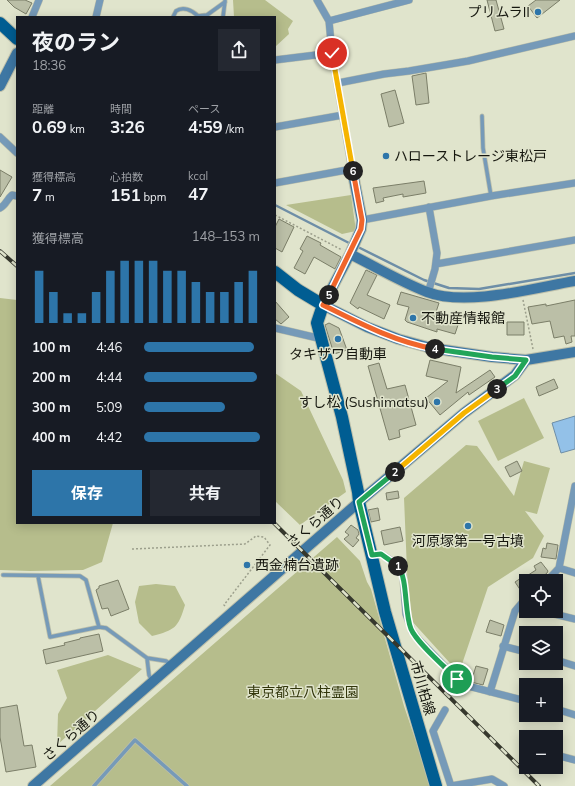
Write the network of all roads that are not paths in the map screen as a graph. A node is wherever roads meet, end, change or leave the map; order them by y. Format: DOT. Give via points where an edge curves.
graph roads {
  1 [pos="39,0"];
  2 [pos="100,0"];
  3 [pos="317,0"];
  4 [pos="409,0"];
  5 [pos="225,1"];
  6 [pos="32,16"];
  7 [pos="96,16"];
  8 [pos="174,16"];
  9 [pos="198,16"];
  10 [pos="198,16"];
  11 [pos="223,16"];
  12 [pos="329,21"];
  13 [pos="0,23"];
  14 [pos="575,36"];
  15 [pos="16,38"];
  16 [pos="332,53"];
  17 [pos="16,55"];
  18 [pos="276,60"];
  19 [pos="338,83"];
  20 [pos="0,86"];
  21 [pos="343,115"];
  22 [pos="482,116"];
  23 [pos="276,127"];
  24 [pos="0,137"];
  25 [pos="16,152"];
  26 [pos="352,169"];
  27 [pos="575,183"];
  28 [pos="276,184"];
  29 [pos="16,196"];
  30 [pos="491,196"];
  31 [pos="429,207"];
  32 [pos="0,208"];
  33 [pos="362,220"];
  34 [pos="575,240"];
  35 [pos="353,249"];
  36 [pos="436,264"];
  37 [pos="276,273"];
  38 [pos="575,281"];
  39 [pos="429,290"];
  40 [pos="323,305"];
  41 [pos="276,328"];
  42 [pos="322,339"];
  43 [pos="575,352"];
  44 [pos="530,359"];
  45 [pos="575,486"];
  46 [pos="359,502"];
  47 [pos="573,510"];
  48 [pos="372,555"];
  49 [pos="559,568"];
  50 [pos="575,573"];
  51 [pos="553,574"];
  52 [pos="3,575"];
  53 [pos="38,576"];
  54 [pos="518,605"];
  55 [pos="563,616"];
  56 [pos="575,619"];
  57 [pos="99,627"];
  58 [pos="503,646"];
  59 [pos="519,650"];
  60 [pos="147,658"];
  61 [pos="563,662"];
  62 [pos="172,665"];
  63 [pos="575,666"];
  64 [pos="153,682"];
  65 [pos="490,692"];
  66 [pos="519,699"];
  67 [pos="445,710"];
  68 [pos="563,711"];
  69 [pos="575,714"];
  70 [pos="563,757"];
  71 [pos="575,760"];
  72 [pos="33,786"];
  73 [pos="94,786"];
  74 [pos="187,786"];
  75 [pos="436,786"];
  76 [pos="451,786"];
  77 [pos="504,786"];
  1 -- 6 [label="street"];
  2 -- 7 [label="street"];
  3 -- 12 [label="street"];
  4 -- 12 [label="street"];
  5 -- 10 [label="lane" via="207,14"];
  5 -- 11 [label="lane"];
  8 -- 9 [label="lane" via="176,11 183,8"];
  12 -- 16 [label="street"];
  13 -- 15 [label="main road"];
  14 -- 19 [label="street" via="468,61"];
  16 -- 18 [label="street"];
  16 -- 19 [label="street"];
  17 -- 20 [label="street"];
  19 -- 21 [label="street"];
  21 -- 23 [label="street"];
  21 -- 26 [label="street"];
  22 -- 30 [label="lane" via="483,148"];
  24 -- 25 [label="street"];
  26 -- 28 [label="street"];
  26 -- 33 [label="street"];
  27 -- 30 [label="street"];
  29 -- 32 [label="street" via="8,198"];
  30 -- 31 [label="street"];
  31 -- 33 [label="street"];
  31 -- 36 [label="street" via="437,253"];
  33 -- 35 [label="street"];
  34 -- 36 [label="street"];
  35 -- 39 [label="street"];
  35 -- 40 [label="street"];
  36 -- 39 [label="street"];
  37 -- 40 [label="main road"];
  38 -- 39 [label="street" via="483,297 456,297"];
  40 -- 42 [label="main road, 市川柏線" via="317,323"];
  40 -- 44 [label="street" via="367,327 431,348 492,357"];
  41 -- 42 [label="street"];
  42 -- 46 [label="main road, 市川柏線" via="342,417"];
  43 -- 44 [label="street"];
  44 -- 46 [label="street, さくら通り" via="515,376 464,413"];
  45 -- 47 [label="street"];
  46 -- 48 [label="main road, 市川柏線"];
  46 -- 62 [label="street, さくら通り"];
  47 -- 49 [label="street"];
  48 -- 65 [label="street" via="381,554 400,568 406,614 418,639 457,679 468,686"];
  48 -- 75 [label="main road, 市川柏線"];
  49 -- 50 [label="street"];
  49 -- 51 [label="street"];
  52 -- 53 [label="lane"];
  53 -- 57 [label="lane" via="80,576 86,580"];
  53 -- 57 [label="lane" via="50,637"];
  54 -- 58 [label="street"];
  55 -- 56 [label="street"];
  57 -- 60 [label="lane" via="106,628"];
  58 -- 59 [label="street"];
  58 -- 65 [label="street"];
  60 -- 62 [label="lane" via="166,661"];
  60 -- 64 [label="lane" via="149,675"];
  61 -- 63 [label="street"];
  62 -- 64 [label="street, さくら通り"];
  64 -- 72 [label="street, さくら通り"];
  65 -- 66 [label="street"];
  67 -- 76 [label="street" via="433,731"];
  68 -- 69 [label="street"];
  70 -- 71 [label="street"];
  73 -- 74 [label="lane" via="135,740"];
  76 -- 77 [label="street" via="492,779"];
}
